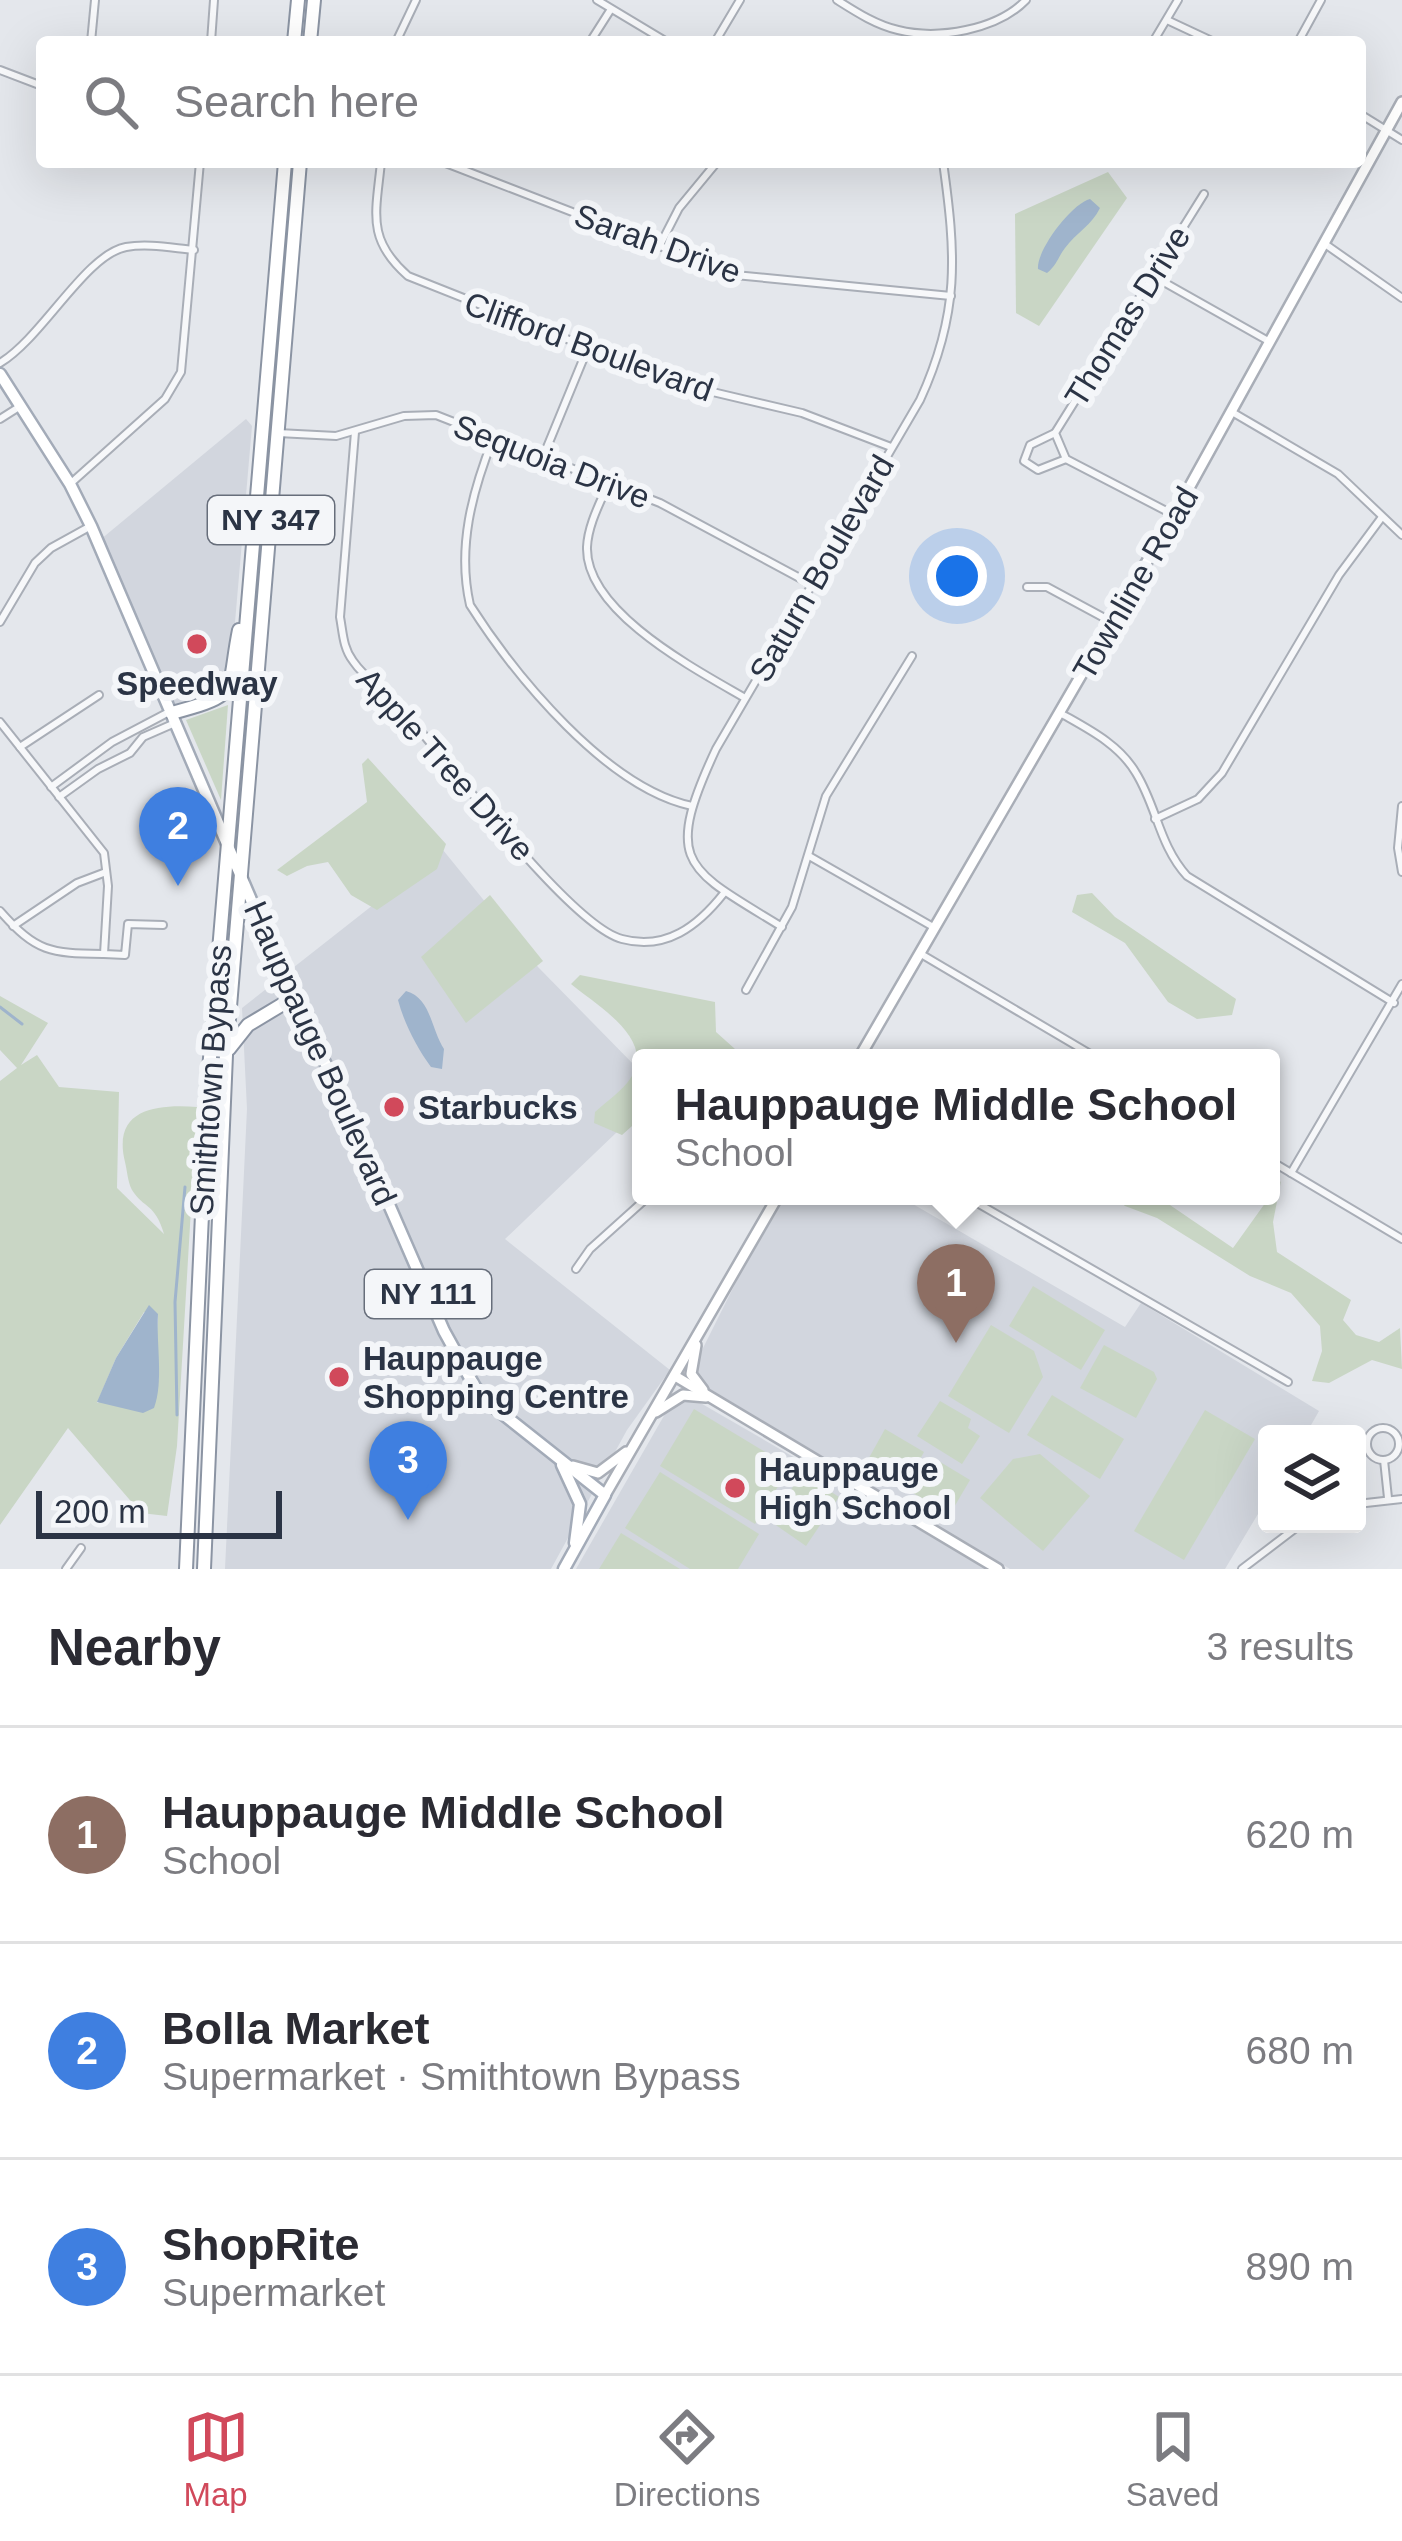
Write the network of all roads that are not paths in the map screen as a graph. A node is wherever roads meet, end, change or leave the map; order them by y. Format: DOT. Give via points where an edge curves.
graph roads {
  1 [pos="95,0"];
  2 [pos="214,0"];
  3 [pos="298,0"];
  4 [pos="314,0"];
  5 [pos="416,0"];
  6 [pos="597,0"];
  7 [pos="740,0"];
  8 [pos="837,0"];
  9 [pos="1026,0"];
  10 [pos="1178,0"];
  11 [pos="1321,0"];
  12 [pos="611,9"];
  13 [pos="1167,20"];
  14 [pos="92,36"];
  15 [pos="211,36"];
  16 [pos="295,36"];
  17 [pos="311,36"];
  18 [pos="399,36"];
  19 [pos="594,36"];
  20 [pos="657,36"];
  21 [pos="719,36"];
  22 [pos="1158,36"];
  23 [pos="1201,36"];
  24 [pos="1301,36"];
  25 [pos="0,70"];
  26 [pos="36,84"];
  27 [pos="1402,102"];
  28 [pos="1366,117"];
  29 [pos="1387,129"];
  30 [pos="1402,140"];
  31 [pos="200,168"];
  32 [pos="284,168"];
  33 [pos="300,168"];
  34 [pos="380,168"];
  35 [pos="458,168"];
  36 [pos="712,168"];
  37 [pos="944,168"];
  38 [pos="1366,168"];
  39 [pos="1366,168"];
  40 [pos="1204,194"];
  41 [pos="1325,244"];
  42 [pos="659,247"];
  43 [pos="194,250"];
  44 [pos="1153,276"];
  45 [pos="952,296"];
  46 [pos="1402,298"];
  47 [pos="1270,342"];
  48 [pos="587,350"];
  49 [pos="0,363"];
  50 [pos="0,374"];
  51 [pos="19,406"];
  52 [pos="1232,412"];
  53 [pos="0,419"];
  54 [pos="355,432"];
  55 [pos="1055,433"];
  56 [pos="278,434"];
  57 [pos="493,439"];
  58 [pos="891,447"];
  59 [pos="543,457"];
  60 [pos="1066,459"];
  61 [pos="70,484"];
  62 [pos="608,484"];
  63 [pos="1174,515"];
  64 [pos="1382,517"];
  65 [pos="92,526"];
  66 [pos="1402,536"];
  67 [pos="810,584"];
  68 [pos="1027,587"];
  69 [pos="247,614"];
  70 [pos="0,622"];
  71 [pos="1113,623"];
  72 [pos="912,656"];
  73 [pos="99,694"];
  74 [pos="745,698"];
  75 [pos="1060,713"];
  76 [pos="174,716"];
  77 [pos="0,722"];
  78 [pos="20,747"];
  79 [pos="102,749"];
  80 [pos="110,764"];
  81 [pos="51,787"];
  82 [pos="58,797"];
  83 [pos="693,806"];
  84 [pos="1402,806"];
  85 [pos="1154,819"];
  86 [pos="227,839"];
  87 [pos="809,856"];
  88 [pos="106,872"];
  89 [pos="1402,872"];
  90 [pos="242,877"];
  91 [pos="724,893"];
  92 [pos="0,911"];
  93 [pos="163,925"];
  94 [pos="13,926"];
  95 [pos="782,927"];
  96 [pos="935,928"];
  97 [pos="104,954"];
  98 [pos="921,954"];
  99 [pos="1402,984"];
  100 [pos="746,990"];
  101 [pos="293,998"];
  102 [pos="1394,1003"];
  103 [pos="864,1049"];
  104 [pos="1082,1049"];
  105 [pos="226,1055"];
  106 [pos="1280,1166"];
  107 [pos="1291,1173"];
  108 [pos="639,1205"];
  109 [pos="769,1205"];
  110 [pos="981,1205"];
  111 [pos="1402,1239"];
  112 [pos="576,1270"];
  113 [pos="699,1334"];
  114 [pos="675,1376"];
  115 [pos="1288,1382"];
  116 [pos="716,1401"];
  117 [pos="648,1420"];
  118 [pos="634,1444"];
  119 [pos="554,1455"];
  120 [pos="1384,1460"];
  121 [pos="605,1495"];
  122 [pos="1388,1498"];
  123 [pos="1402,1499"];
  124 [pos="1366,1502"];
  125 [pos="1289,1533"];
  126 [pos="82,1548"];
  127 [pos="573,1552"];
  128 [pos="66,1569"];
  129 [pos="186,1569"];
  130 [pos="203,1569"];
  131 [pos="564,1569"];
  132 [pos="998,1569"];
  133 [pos="1242,1569"];
  1 -- 14 [label="street"];
  2 -- 15 [label="street"];
  3 -- 16 [label="highway"];
  4 -- 17 [label="highway"];
  5 -- 18 [label="street"];
  6 -- 12 [label="street"];
  7 -- 21 [label="street"];
  8 -- 9 [label="street" via="867,19 921,34 990,23"];
  10 -- 13 [label="street"];
  11 -- 24 [label="street"];
  12 -- 19 [label="street"];
  12 -- 20 [label="street"];
  13 -- 22 [label="street"];
  13 -- 23 [label="street"];
  25 -- 26 [label="street"];
  27 -- 29 [label="street, Townline Road"];
  28 -- 29 [label="street"];
  29 -- 30 [label="street"];
  29 -- 38 [label="street, Townline Road"];
  31 -- 43 [label="street"];
  32 -- 69 [label="highway, Smithtown Bypass / NY 347"];
  33 -- 56 [label="highway, Smithtown Bypass / NY 347"];
  34 -- 48 [label="street, Clifford Boulevard" via="380,243 408,276"];
  35 -- 42 [label="street, Sarah Drive"];
  36 -- 42 [label="street"];
  37 -- 45 [label="street, Saturn Boulevard"];
  39 -- 41 [label="street, Townline Road"];
  40 -- 44 [label="street, Thomas Drive"];
  41 -- 46 [label="street"];
  41 -- 47 [label="street, Townline Road"];
  42 -- 45 [label="street, Sarah Drive" via="767,281"];
  43 -- 49 [label="street" via="140,246 105,256 34,337"];
  43 -- 61 [label="street" via="185,355 174,386"];
  44 -- 47 [label="street"];
  44 -- 55 [label="street, Thomas Drive"];
  45 -- 58 [label="street, Saturn Boulevard" via="940,355"];
  47 -- 52 [label="street, Townline Road"];
  48 -- 58 [label="street, Clifford Boulevard"];
  48 -- 59 [label="street"];
  50 -- 51 [label="main road, Hauppauge Boulevard / NY 111"];
  51 -- 53 [label="street"];
  51 -- 61 [label="main road, Hauppauge Boulevard / NY 111"];
  52 -- 63 [label="street, Townline Road"];
  52 -- 64 [label="street" via="1328,466"];
  54 -- 56 [label="street, Sequoia Drive"];
  54 -- 57 [label="street, Sequoia Drive" via="422,413"];
  54 -- 91 [label="street, Apple Tree Drive" via="340,617 352,660 607,934 670,938 689,930"];
  55 -- 60 [label="street, Thomas Drive"];
  55 -- 60 [label="street" via="1030,445 1024,461 1038,470"];
  56 -- 90 [label="highway, Smithtown Bypass / NY 347"];
  57 -- 59 [label="street, Sequoia Drive"];
  57 -- 83 [label="street" via="466,532 470,605 558,716 643,788"];
  58 -- 67 [label="street, Saturn Boulevard"];
  59 -- 62 [label="street, Sequoia Drive"];
  60 -- 63 [label="street"];
  61 -- 65 [label="main road, Hauppauge Boulevard / NY 111"];
  62 -- 67 [label="street, Sequoia Drive" via="694,519"];
  62 -- 74 [label="street" via="587,547 596,580 638,631"];
  63 -- 71 [label="street, Townline Road"];
  64 -- 66 [label="street"];
  64 -- 85 [label="street" via="1222,773 1198,799"];
  65 -- 70 [label="street" via="35,563"];
  65 -- 76 [label="main road, Hauppauge Boulevard / NY 111"];
  67 -- 74 [label="street, Saturn Boulevard"];
  68 -- 71 [label="street" via="1047,587"];
  69 -- 76 [label="highway" via="230,687"];
  69 -- 86 [label="highway, Smithtown Bypass / NY 347"];
  71 -- 75 [label="street, Townline Road"];
  72 -- 87 [label="street" via="826,796"];
  73 -- 78 [label="street"];
  74 -- 83 [label="street, Saturn Boulevard"];
  75 -- 85 [label="street" via="1126,758"];
  75 -- 96 [label="street, Townline Road"];
  76 -- 79 [label="street"];
  76 -- 80 [label="street"];
  76 -- 86 [label="main road, Hauppauge Boulevard / NY 111"];
  77 -- 78 [label="street"];
  78 -- 81 [label="street"];
  79 -- 80 [label="street"];
  79 -- 81 [label="street"];
  80 -- 82 [label="street"];
  81 -- 82 [label="street"];
  82 -- 88 [label="street" via="104,853"];
  83 -- 91 [label="street, Saturn Boulevard" via="692,863"];
  84 -- 89 [label="street"];
  85 -- 102 [label="street" via="1171,858 1203,889"];
  86 -- 90 [label="main road, Hauppauge Boulevard / NY 111"];
  86 -- 129 [label="highway, Smithtown Bypass / NY 347"];
  87 -- 95 [label="street"];
  87 -- 96 [label="street"];
  88 -- 94 [label="street"];
  88 -- 97 [label="street"];
  90 -- 101 [label="main road, Hauppauge Boulevard / NY 111"];
  90 -- 105 [label="highway, Smithtown Bypass / NY 347"];
  91 -- 95 [label="street, Saturn Boulevard"];
  92 -- 94 [label="street"];
  93 -- 97 [label="street" via="128,924 125,955"];
  94 -- 97 [label="street" via="40,950"];
  95 -- 100 [label="street"];
  96 -- 98 [label="street, Townline Road"];
  98 -- 103 [label="street, Townline Road"];
  98 -- 104 [label="street"];
  99 -- 102 [label="street"];
  101 -- 105 [label="highway" via="248,1025"];
  101 -- 119 [label="main road, Hauppauge Boulevard / NY 111" via="475,1387"];
  102 -- 107 [label="street"];
  105 -- 130 [label="highway, Smithtown Bypass / NY 347"];
  106 -- 107 [label="street"];
  107 -- 111 [label="street"];
  108 -- 112 [label="street"];
  109 -- 113 [label="street"];
  110 -- 115 [label="street"];
  113 -- 114 [label="street"];
  113 -- 116 [label="street" via="691,1374"];
  114 -- 116 [label="street"];
  114 -- 117 [label="street"];
  116 -- 117 [label="street" via="683,1395"];
  116 -- 132 [label="street"];
  117 -- 118 [label="street"];
  118 -- 119 [label="street" via="598,1473"];
  118 -- 121 [label="street"];
  119 -- 121 [label="main road, Hauppauge Boulevard / NY 111"];
  119 -- 127 [label="main road, NY 111" via="580,1504"];
  120 -- 120 [label="street" via="1399,1440 1378,1428 1368,1450"];
  120 -- 122 [label="street"];
  121 -- 127 [label="main road, NY 111"];
  122 -- 123 [label="street"];
  122 -- 124 [label="street"];
  125 -- 133 [label="street"];
  126 -- 128 [label="street"];
  127 -- 131 [label="main road, NY 111"];
}
